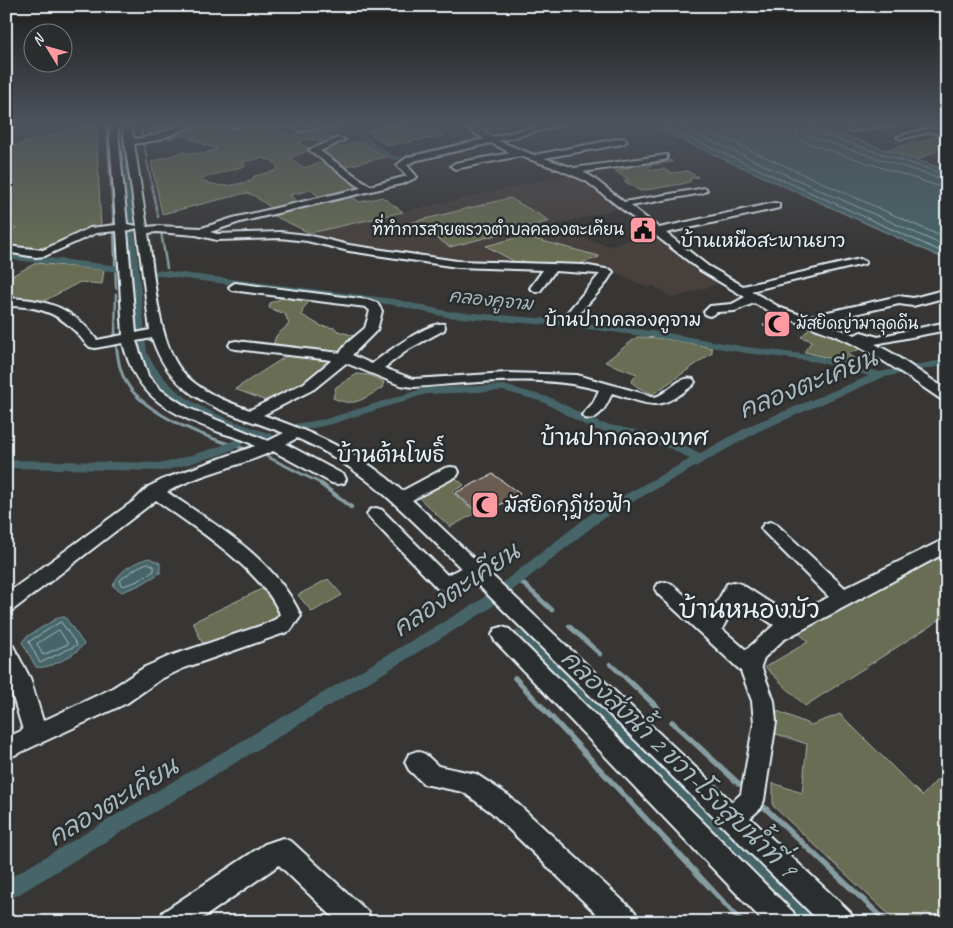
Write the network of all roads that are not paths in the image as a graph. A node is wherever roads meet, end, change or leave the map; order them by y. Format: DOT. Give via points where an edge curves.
graph roads {
  1 [pos="117,166"];
  2 [pos="133,166"];
  3 [pos="336,166"];
  4 [pos="402,166"];
  5 [pos="560,166"];
  6 [pos="604,166"];
  7 [pos="574,171"];
  8 [pos="369,189"];
  9 [pos="702,190"];
  10 [pos="622,205"];
  11 [pos="775,206"];
  12 [pos="140,227"];
  13 [pos="123,228"];
  14 [pos="198,232"];
  15 [pos="657,232"];
  16 [pos="6,249"];
  17 [pos="860,262"];
  18 [pos="550,268"];
  19 [pos="235,287"];
  20 [pos="536,288"];
  21 [pos="740,290"];
  22 [pos="947,293"];
  23 [pos="754,298"];
  24 [pos="6,302"];
  25 [pos="710,312"];
  26 [pos="572,315"];
  27 [pos="805,321"];
  28 [pos="947,326"];
  29 [pos="439,327"];
  30 [pos="828,329"];
  31 [pos="153,334"];
  32 [pos="129,338"];
  33 [pos="236,345"];
  34 [pos="344,357"];
  35 [pos="375,368"];
  36 [pos="688,382"];
  37 [pos="607,387"];
  38 [pos="943,394"];
  39 [pos="252,415"];
  40 [pos="590,415"];
  41 [pos="297,432"];
  42 [pos="271,446"];
  43 [pos="451,472"];
  44 [pos="338,479"];
  45 [pos="154,490"];
  46 [pos="401,499"];
  47 [pos="376,514"];
  48 [pos="770,528"];
  49 [pos="947,544"];
  50 [pos="479,572"];
  51 [pos="664,589"];
  52 [pos="842,597"];
  53 [pos="6,606"];
  54 [pos="790,626"];
  55 [pos="711,631"];
  56 [pos="502,635"];
  57 [pos="6,652"];
  58 [pos="750,666"];
  59 [pos="36,735"];
  60 [pos="6,749"];
  61 [pos="417,762"];
  62 [pos="732,818"];
  63 [pos="173,922"];
  64 [pos="358,922"];
  65 [pos="625,922"];
  66 [pos="783,922"];
  67 [pos="840,922"];
  1 -- 13 [label="street"];
  2 -- 12 [label="street"];
  3 -- 8 [label="street"];
  4 -- 8 [label="street" via="412,177"];
  5 -- 7 [label="street"];
  6 -- 7 [label="street"];
  7 -- 10 [label="street" via="590,179"];
  8 -- 14 [label="street"];
  9 -- 10 [label="street"];
  10 -- 15 [label="street"];
  11 -- 15 [label="street"];
  12 -- 13 [label="street"];
  12 -- 14 [label="street"];
  12 -- 31 [label="street"];
  13 -- 16 [label="street" via="94,230 45,252"];
  13 -- 32 [label="street"];
  14 -- 18 [label="street" via="217,237 280,235 308,238 349,248 457,264"];
  15 -- 21 [label="street" via="704,268"];
  17 -- 21 [label="street"];
  18 -- 20 [label="street"];
  18 -- 26 [label="street" via="607,272"];
  19 -- 34 [label="street" via="373,306 376,311 371,330"];
  21 -- 23 [label="street"];
  22 -- 27 [label="street"];
  23 -- 25 [label="street" via="735,307"];
  23 -- 27 [label="street"];
  24 -- 32 [label="street" via="44,303 66,314 95,344"];
  27 -- 30 [label="street"];
  28 -- 30 [label="street" via="877,341 839,328"];
  29 -- 35 [label="street" via="404,346"];
  30 -- 38 [label="street" via="885,355"];
  31 -- 32 [label="street"];
  31 -- 39 [label="street" via="164,358 183,382 205,397"];
  32 -- 42 [label="street" via="137,368 145,382 165,400 190,414"];
  33 -- 34 [label="street"];
  34 -- 35 [label="street"];
  34 -- 39 [label="street" via="309,386"];
  35 -- 37 [label="street" via="413,383 528,377 577,379"];
  36 -- 37 [label="street" via="662,401"];
  37 -- 40 [label="street" via="600,404"];
  39 -- 41 [label="street"];
  41 -- 42 [label="street"];
  41 -- 46 [label="street" via="358,464"];
  42 -- 44 [label="street"];
  42 -- 45 [label="street"];
  43 -- 46 [label="street"];
  45 -- 53 [label="street" via="141,504"];
  45 -- 59 [label="street" via="231,546 282,596 291,616 270,631 153,673 119,696"];
  46 -- 50 [label="street"];
  47 -- 50 [label="street" via="445,584"];
  48 -- 52 [label="street"];
  49 -- 52 [label="street"];
  50 -- 62 [label="street"];
  51 -- 55 [label="street"];
  52 -- 54 [label="street"];
  54 -- 55 [label="street" via="734,589"];
  54 -- 58 [label="street" via="755,653"];
  55 -- 58 [label="street"];
  56 -- 66 [label="street"];
  57 -- 59 [label="street" via="19,678"];
  58 -- 62 [label="street" via="763,701 765,722 752,800"];
  59 -- 60 [label="street"];
  61 -- 65 [label="street" via="432,776 468,782 500,804"];
  62 -- 67 [label="street"];
  63 -- 64 [label="street" via="274,853 283,851"];
}
